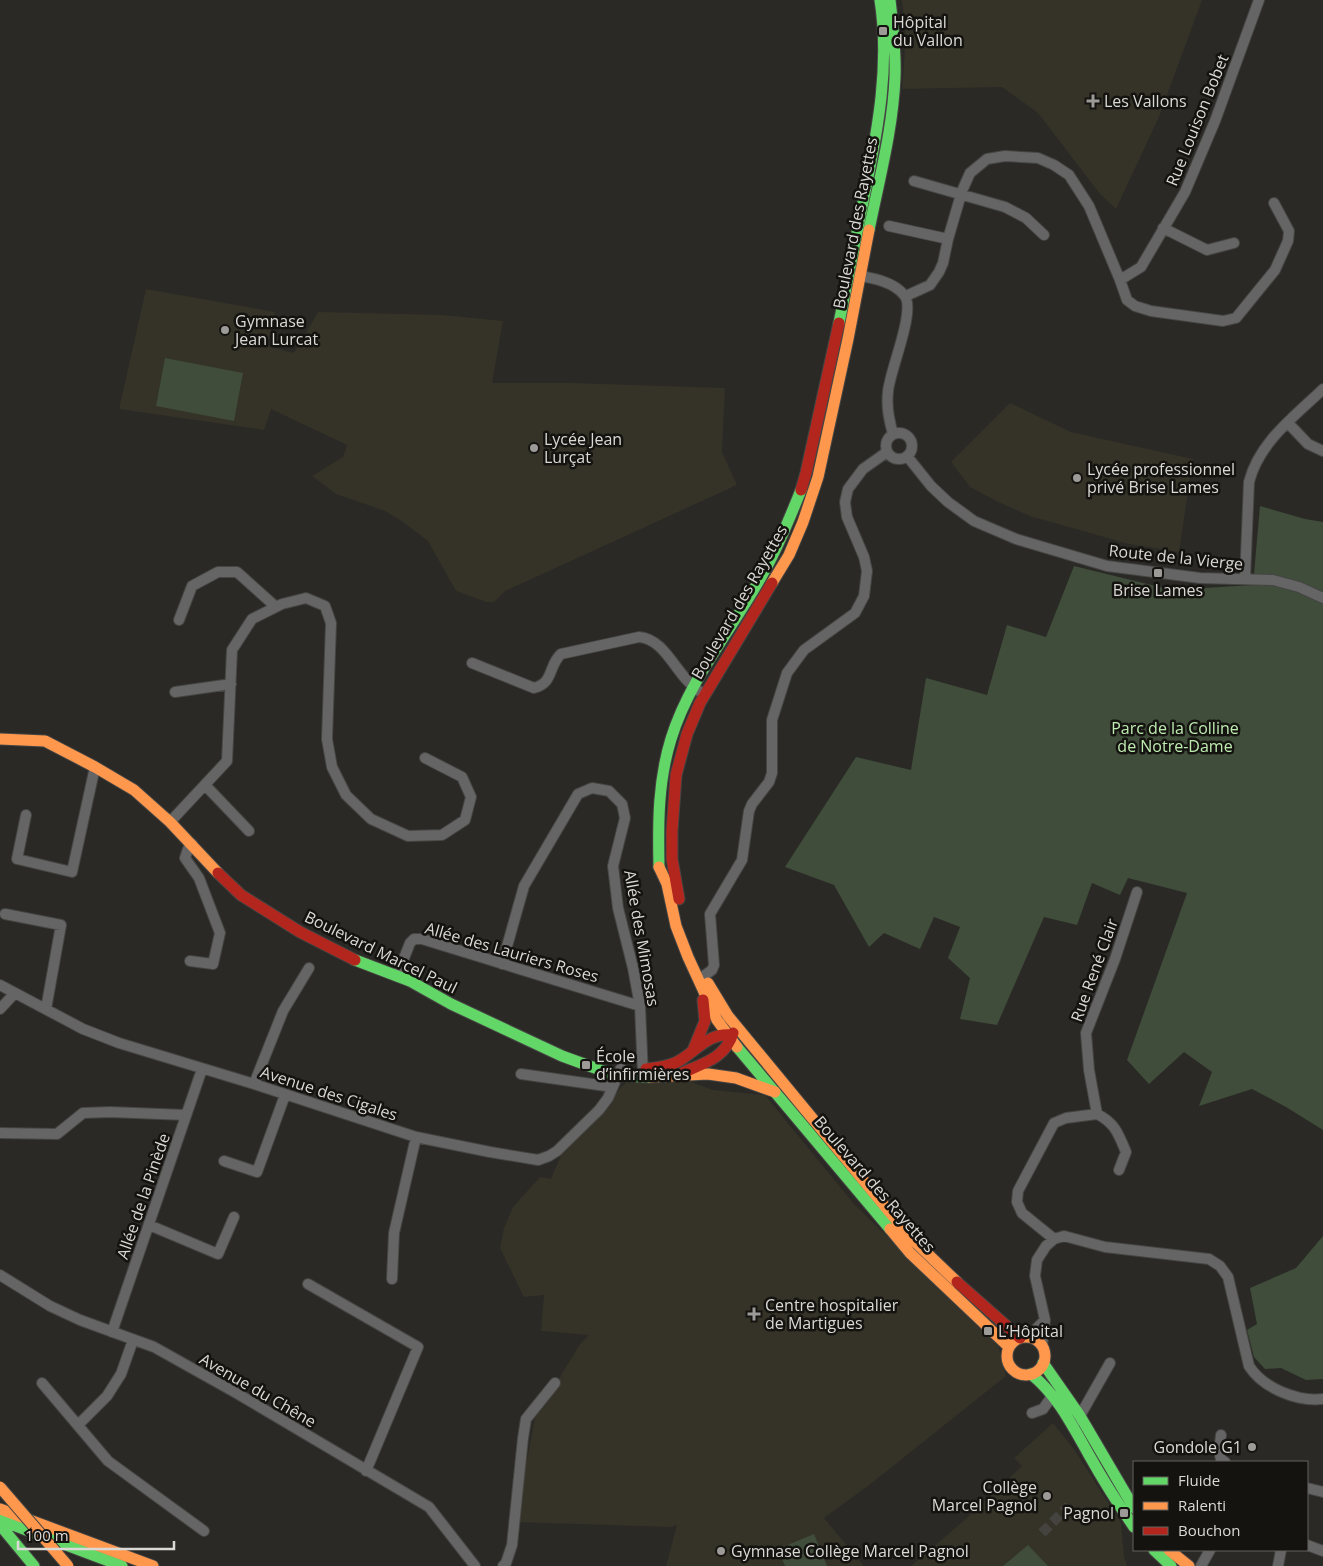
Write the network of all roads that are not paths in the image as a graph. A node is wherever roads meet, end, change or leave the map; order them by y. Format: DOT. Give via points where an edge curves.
graph roads {
  1 [pos="880,0"];
  2 [pos="890,0"];
  3 [pos="1259,0"];
  4 [pos="914,181"];
  5 [pos="962,194"];
  6 [pos="1274,203"];
  7 [pos="889,226"];
  8 [pos="1163,228"];
  9 [pos="1044,235"];
  10 [pos="948,238"];
  11 [pos="1234,243"];
  12 [pos="855,275"];
  13 [pos="1120,280"];
  14 [pos="906,296"];
  15 [pos="1323,389"];
  16 [pos="1288,422"];
  17 [pos="893,434"];
  18 [pos="1323,451"];
  19 [pos="887,452"];
  20 [pos="907,456"];
  21 [pos="1245,579"];
  22 [pos="1323,598"];
  23 [pos="276,607"];
  24 [pos="179,620"];
  25 [pos="472,663"];
  26 [pos="230,684"];
  27 [pos="694,688"];
  28 [pos="176,692"];
  29 [pos="705,695"];
  30 [pos="0,738"];
  31 [pos="425,758"];
  32 [pos="95,767"];
  33 [pos="205,785"];
  34 [pos="26,815"];
  35 [pos="170,822"];
  36 [pos="249,831"];
  37 [pos="192,844"];
  38 [pos="659,867"];
  39 [pos="1137,892"];
  40 [pos="5,914"];
  41 [pos="190,962"];
  42 [pos="502,964"];
  43 [pos="309,968"];
  44 [pos="397,976"];
  45 [pos="705,976"];
  46 [pos="0,985"];
  47 [pos="15,993"];
  48 [pos="640,1006"];
  49 [pos="0,1009"];
  50 [pos="46,1009"];
  51 [pos="734,1022"];
  52 [pos="730,1036"];
  53 [pos="692,1052"];
  54 [pos="202,1068"];
  55 [pos="643,1073"];
  56 [pos="521,1074"];
  57 [pos="677,1076"];
  58 [pos="778,1076"];
  59 [pos="617,1077"];
  60 [pos="254,1084"];
  61 [pos="775,1092"];
  62 [pos="285,1095"];
  63 [pos="1097,1114"];
  64 [pos="186,1115"];
  65 [pos="0,1133"];
  66 [pos="416,1137"];
  67 [pos="224,1161"];
  68 [pos="1119,1170"];
  69 [pos="234,1217"];
  70 [pos="150,1224"];
  71 [pos="1054,1239"];
  72 [pos="0,1275"];
  73 [pos="392,1279"];
  74 [pos="308,1284"];
  75 [pos="966,1290"];
  76 [pos="957,1299"];
  77 [pos="1045,1320"];
  78 [pos="112,1332"];
  79 [pos="1024,1337"];
  80 [pos="133,1340"];
  81 [pos="1042,1346"];
  82 [pos="1009,1347"];
  83 [pos="1043,1363"];
  84 [pos="1110,1363"];
  85 [pos="1032,1374"];
  86 [pos="42,1382"];
  87 [pos="555,1383"];
  88 [pos="1053,1395"];
  89 [pos="1323,1399"];
  90 [pos="1032,1413"];
  91 [pos="1077,1421"];
  92 [pos="78,1424"];
  93 [pos="1221,1435"];
  94 [pos="1224,1461"];
  95 [pos="366,1471"];
  96 [pos="0,1487"];
  97 [pos="1308,1488"];
  98 [pos="1323,1492"];
  99 [pos="0,1500"];
  100 [pos="1133,1506"];
  101 [pos="0,1509"];
  102 [pos="0,1520"];
  103 [pos="0,1525"];
  104 [pos="1133,1525"];
  105 [pos="204,1531"];
  106 [pos="1308,1545"];
  107 [pos="1155,1551"];
  108 [pos="1170,1551"];
  109 [pos="1209,1551"];
  110 [pos="1281,1551"];
  111 [pos="1323,1551"];
  112 [pos="34,1566"];
  113 [pos="55,1566"];
  114 [pos="68,1566"];
  115 [pos="122,1566"];
  116 [pos="154,1566"];
  117 [pos="475,1566"];
  118 [pos="503,1566"];
  119 [pos="1171,1566"];
  120 [pos="1189,1566"];
  121 [pos="1201,1566"];
  122 [pos="1278,1566"];
  1 -- 12 [label="main road, Boulevard des Rayettes" via="884,50 879,122"];
  2 -- 12 [label="main road, Boulevard des Rayettes" via="895,77 892,119"];
  3 -- 8 [label="street, Rue Louison Bobet" via="1215,121 1185,192"];
  4 -- 5 [label="street"];
  5 -- 9 [label="street" via="1005,207 1026,218"];
  5 -- 10 [label="street"];
  5 -- 13 [label="street" via="970,173 987,159 1005,156 1038,158 1054,165 1070,175 1088,206"];
  6 -- 13 [label="street" via="1288,231 1288,241 1275,270 1236,318 1223,321 1135,306 1128,300"];
  7 -- 10 [label="street"];
  8 -- 11 [label="street" via="1207,250"];
  8 -- 13 [label="street, Rue Louison Bobet" via="1141,267"];
  10 -- 14 [label="street" via="943,264 930,285"];
  12 -- 14 [label="street" via="884,282"];
  12 -- 27 [label="main road, Boulevard des Rayettes" via="800,492 766,570"];
  12 -- 29 [label="main road, Boulevard des Rayettes" via="818,476 803,522 789,555"];
  14 -- 17 [label="street" via="907,317 888,391 888,414"];
  15 -- 16 [label="street"];
  16 -- 18 [label="street" via="1308,444"];
  16 -- 21 [label="street" via="1264,448 1252,471"];
  17 -- 19 [label="street" via="887,440"];
  17 -- 20 [label="street" via="901,433 910,440 912,446"];
  19 -- 20 [label="street" via="896,459"];
  19 -- 45 [label="street" via="858,474 848,489 845,502 847,517 867,571 864,596 855,613 804,650 787,673 772,720 772,773 749,811 742,860 710,914 714,965"];
  20 -- 21 [label="street, Route de la Vierge" via="948,502 974,521 1016,539 1107,566 1200,578"];
  21 -- 22 [label="street, Route de la Vierge" via="1273,580"];
  23 -- 24 [label="street" via="237,572 218,572 192,586"];
  23 -- 26 [label="street" via="252,619 232,650"];
  23 -- 31 [label="street" via="306,598 325,606 331,623 327,739 332,767 346,794 371,819 408,836 442,835 465,820 471,797 462,777"];
  25 -- 27 [label="street" via="534,688 542,686 548,679 555,660 561,654 647,637 662,648"];
  26 -- 28 [label="street"];
  26 -- 33 [label="street" via="228,761"];
  27 -- 29 [label="street"];
  27 -- 38 [label="main road, Boulevard des Rayettes" via="671,740 663,775 658,814"];
  29 -- 45 [label="main road, Boulevard des Rayettes" via="687,734 676,775 672,859 688,932"];
  30 -- 32 [label="main road, Boulevard Marcel Paul" via="44,741"];
  32 -- 34 [label="street" via="72,872 17,859"];
  32 -- 35 [label="main road, Boulevard Marcel Paul" via="134,790"];
  33 -- 35 [label="street"];
  33 -- 36 [label="street"];
  35 -- 37 [label="main road, Boulevard Marcel Paul"];
  37 -- 41 [label="street" via="185,858 200,878 220,932 213,964"];
  37 -- 44 [label="main road, Boulevard Marcel Paul" via="229,885 266,911 346,956"];
  38 -- 52 [label="main road, Boulevard des Rayettes" via="688,957 716,1020"];
  38 -- 53 [label="main road" via="675,939 704,1001 705,1021"];
  39 -- 63 [label="street, Rue René Clair" via="1116,958 1086,1033"];
  40 -- 50 [label="street" via="61,925"];
  42 -- 44 [label="street, Allée des Lauriers Roses" via="414,939"];
  42 -- 48 [label="street, Allée des Lauriers Roses"];
  42 -- 48 [label="street, Allée des Mimosas" via="524,886 578,794 592,788 609,792 622,804 625,818 613,866 618,908"];
  43 -- 60 [label="street" via="283,1011"];
  44 -- 59 [label="main road, Boulevard Marcel Paul" via="524,1039"];
  45 -- 51 [label="main road, Boulevard des Rayettes"];
  46 -- 47 [label="street, Avenue des Cigales"];
  47 -- 49 [label="street"];
  47 -- 50 [label="street, Avenue des Cigales"];
  48 -- 55 [label="street, Allée des Mimosas"];
  50 -- 54 [label="street, Avenue des Cigales" via="83,1029 119,1043"];
  51 -- 52 [label="main road"];
  51 -- 58 [label="main road, Boulevard des Rayettes"];
  52 -- 53 [label="main road, Boulevard Marcel Paul" via="715,1036"];
  52 -- 57 [label="main road, Boulevard Marcel Paul" via="728,1047 716,1057"];
  52 -- 58 [label="main road, Boulevard des Rayettes" via="745,1045 768,1072"];
  52 -- 61 [label="main road, Boulevard des Rayettes"];
  53 -- 55 [label="main road, Boulevard Marcel Paul" via="671,1065"];
  54 -- 60 [label="street, Avenue des Cigales"];
  54 -- 64 [label="street, Allée de la Pinède"];
  55 -- 57 [label="main road, Boulevard Marcel Paul"];
  55 -- 59 [label="main road, Boulevard Marcel Paul"];
  56 -- 59 [label="street"];
  57 -- 61 [label="main road, Boulevard Marcel Paul" via="722,1076"];
  58 -- 75 [label="main road, Boulevard des Rayettes" via="907,1233"];
  59 -- 66 [label="street, Avenue des Cigales" via="608,1098 587,1122 557,1151 538,1160"];
  60 -- 62 [label="street, Avenue des Cigales"];
  61 -- 76 [label="main road, Boulevard des Rayettes" via="910,1253"];
  62 -- 66 [label="street, Avenue des Cigales"];
  62 -- 67 [label="street" via="257,1172"];
  63 -- 68 [label="street" via="1109,1120 1126,1152"];
  63 -- 71 [label="street" via="1066,1118 1054,1124 1018,1191 1017,1202 1022,1213"];
  64 -- 65 [label="street" via="83,1112 57,1134"];
  64 -- 70 [label="street, Allée de la Pinède"];
  66 -- 73 [label="street" via="394,1234"];
  69 -- 70 [label="street" via="218,1254"];
  70 -- 78 [label="street, Allée de la Pinède"];
  71 -- 77 [label="street" via="1037,1260 1035,1276"];
  71 -- 89 [label="street" via="1064,1236 1105,1247 1208,1259 1220,1266 1228,1277 1249,1366 1254,1374 1268,1385 1298,1398"];
  72 -- 78 [label="street, Avenue du Chêne" via="50,1306"];
  74 -- 95 [label="street" via="418,1347"];
  75 -- 76 [label="main road"];
  75 -- 79 [label="main road, Boulevard des Rayettes"];
  76 -- 82 [label="main road, Boulevard des Rayettes"];
  77 -- 79 [label="street"];
  77 -- 81 [label="street"];
  78 -- 80 [label="street, Avenue du Chêne"];
  79 -- 81 [label="main road" via="1036,1340"];
  79 -- 82 [label="main road" via="1013,1341"];
  80 -- 92 [label="street" via="120,1374 107,1396"];
  80 -- 95 [label="street, Avenue du Chêne" via="154,1347 238,1394"];
  81 -- 83 [label="main road"];
  82 -- 85 [label="main road" via="1010,1367 1020,1374"];
  83 -- 85 [label="main road"];
  83 -- 91 [label="main road"];
  84 -- 91 [label="street"];
  85 -- 88 [label="main road"];
  86 -- 92 [label="street"];
  87 -- 118 [label="street" via="526,1419 512,1545"];
  88 -- 90 [label="street" via="1044,1409"];
  88 -- 91 [label="main road"];
  91 -- 100 [label="main road"];
  91 -- 104 [label="main road" via="1106,1484"];
  92 -- 105 [label="street" via="108,1461"];
  93 -- 94 [label="street" via="1219,1452"];
  95 -- 117 [label="street, Avenue du Chêne" via="429,1507"];
  96 -- 114 [label="main road, bridge"];
  97 -- 98 [label="street"];
  99 -- 113 [label="main road"];
  101 -- 116 [label="main road"];
  102 -- 115 [label="main road"];
  103 -- 112 [label="main road"];
  106 -- 111 [label="street"];
  107 -- 119 [label="main road"];
  108 -- 120 [label="main road"];
  109 -- 121 [label="street"];
  110 -- 122 [label="street"];
}
